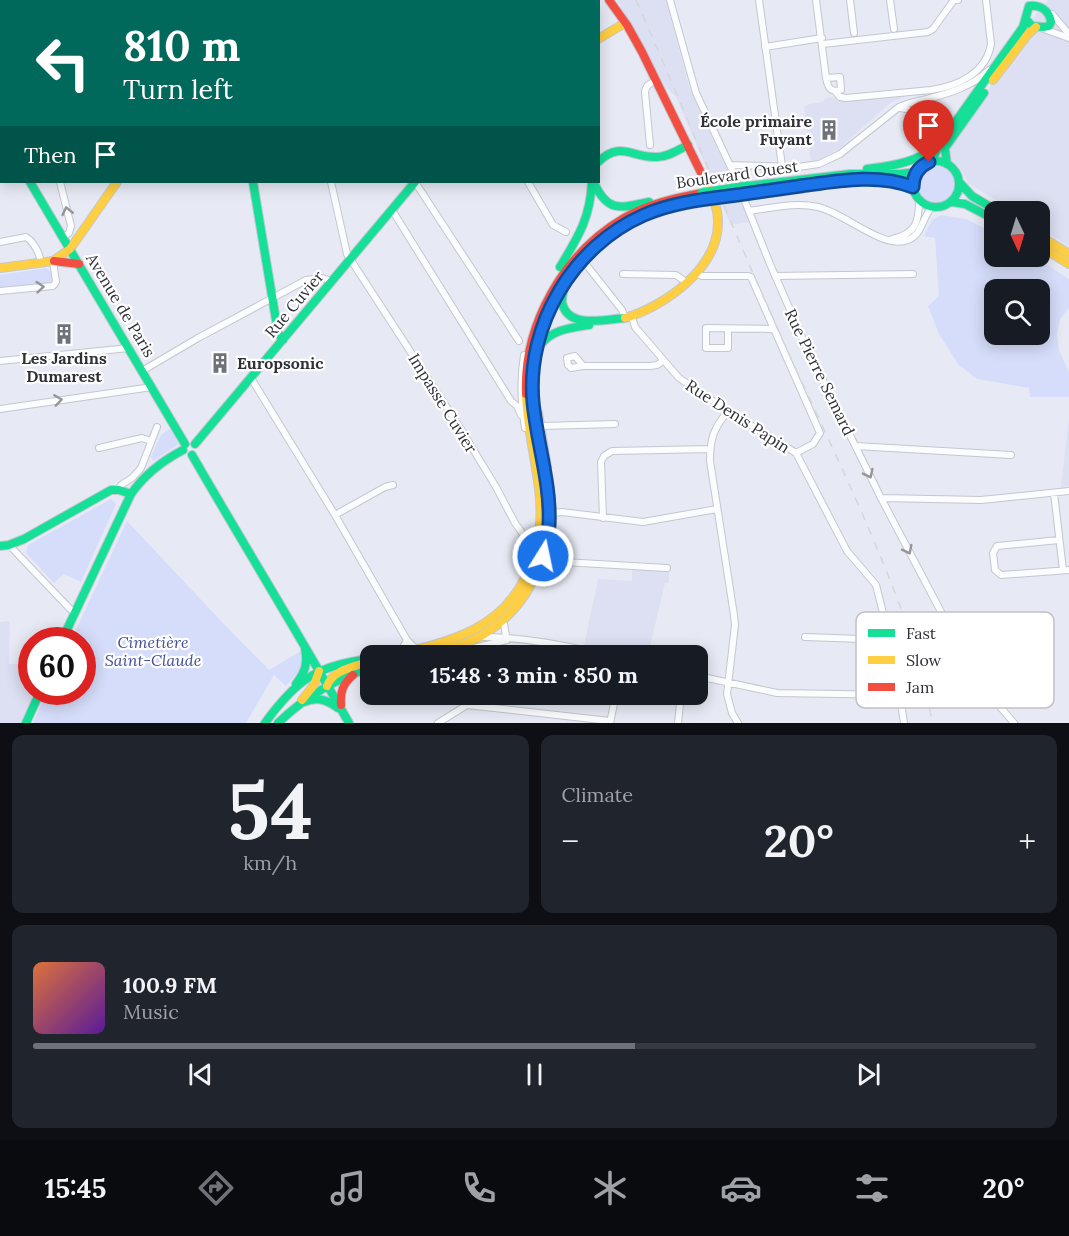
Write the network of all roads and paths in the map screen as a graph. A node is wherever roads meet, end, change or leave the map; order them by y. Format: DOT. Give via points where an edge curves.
graph roads {
  1 [pos="609,0"];
  2 [pos="670,0"];
  3 [pos="759,0"];
  4 [pos="816,0"];
  5 [pos="850,0"];
  6 [pos="890,0"];
  7 [pos="956,0"];
  8 [pos="986,0"];
  9 [pos="1038,1"];
  10 [pos="1026,9"];
  11 [pos="1052,9"];
  12 [pos="625,22"];
  13 [pos="1038,27"];
  14 [pos="894,29"];
  15 [pos="854,33"];
  16 [pos="1069,36"];
  17 [pos="600,38"];
  18 [pos="822,41"];
  19 [pos="765,47"];
  20 [pos="1004,55"];
  21 [pos="826,78"];
  22 [pos="656,81"];
  23 [pos="835,91"];
  24 [pos="899,107"];
  25 [pos="941,142"];
  26 [pos="650,145"];
  27 [pos="688,145"];
  28 [pos="600,160"];
  29 [pos="932,161"];
  30 [pos="947,164"];
  31 [pos="730,165"];
  32 [pos="782,166"];
  33 [pos="916,172"];
  34 [pos="783,182"];
  35 [pos="31,183"];
  36 [pos="60,183"];
  37 [pos="116,183"];
  38 [pos="253,183"];
  39 [pos="331,183"];
  40 [pos="414,183"];
  41 [pos="416,183"];
  42 [pos="529,183"];
  43 [pos="593,183"];
  44 [pos="593,183"];
  45 [pos="960,183"];
  46 [pos="913,187"];
  47 [pos="750,190"];
  48 [pos="703,196"];
  49 [pos="677,197"];
  50 [pos="919,200"];
  51 [pos="952,202"];
  52 [pos="984,203"];
  53 [pos="932,207"];
  54 [pos="392,210"];
  55 [pos="749,211"];
  56 [pos="984,214"];
  57 [pos="82,232"];
  58 [pos="566,232"];
  59 [pos="67,234"];
  60 [pos="886,240"];
  61 [pos="0,242"];
  62 [pos="1050,242"];
  63 [pos="70,249"];
  64 [pos="1050,252"];
  65 [pos="1069,254"];
  66 [pos="351,260"];
  67 [pos="53,261"];
  68 [pos="41,263"];
  69 [pos="79,264"];
  70 [pos="1069,264"];
  71 [pos="588,267"];
  72 [pos="0,268"];
  73 [pos="695,273"];
  74 [pos="623,274"];
  75 [pos="913,274"];
  76 [pos="775,276"];
  77 [pos="566,280"];
  78 [pos="332,281"];
  79 [pos="686,282"];
  80 [pos="0,291"];
  81 [pos="273,297"];
  82 [pos="547,299"];
  83 [pos="628,318"];
  84 [pos="612,320"];
  85 [pos="539,327"];
  86 [pos="728,329"];
  87 [pos="773,329"];
  88 [pos="283,340"];
  89 [pos="519,341"];
  90 [pos="129,348"];
  91 [pos="537,350"];
  92 [pos="0,361"];
  93 [pos="663,361"];
  94 [pos="584,366"];
  95 [pos="142,370"];
  96 [pos="251,378"];
  97 [pos="152,387"];
  98 [pos="0,409"];
  99 [pos="534,410"];
  100 [pos="728,411"];
  101 [pos="524,419"];
  102 [pos="615,424"];
  103 [pos="541,426"];
  104 [pos="157,427"];
  105 [pos="151,441"];
  106 [pos="195,444"];
  107 [pos="856,446"];
  108 [pos="184,447"];
  109 [pos="99,448"];
  110 [pos="710,449"];
  111 [pos="796,453"];
  112 [pos="192,455"];
  113 [pos="1011,455"];
  114 [pos="393,485"];
  115 [pos="118,490"];
  116 [pos="1069,491"];
  117 [pos="1054,493"];
  118 [pos="131,494"];
  119 [pos="881,498"];
  120 [pos="717,509"];
  121 [pos="553,513"];
  122 [pos="335,515"];
  123 [pos="603,518"];
  124 [pos="1059,540"];
  125 [pos="5,546"];
  126 [pos="533,548"];
  127 [pos="546,561"];
  128 [pos="667,568"];
  129 [pos="1066,570"];
  130 [pos="515,596"];
  131 [pos="75,612"];
  132 [pos="883,612"];
  133 [pos="941,612"];
  134 [pos="504,624"];
  135 [pos="68,627"];
  136 [pos="490,628"];
  137 [pos="510,637"];
  138 [pos="805,637"];
  139 [pos="856,639"];
  140 [pos="407,640"];
  141 [pos="304,643"];
  142 [pos="404,645"];
  143 [pos="412,645"];
  144 [pos="437,645"];
  145 [pos="456,645"];
  146 [pos="486,645"];
  147 [pos="553,645"];
  148 [pos="360,661"];
  149 [pos="360,664"];
  150 [pos="358,672"];
  151 [pos="323,678"];
  152 [pos="708,678"];
  153 [pos="727,682"];
  154 [pos="291,690"];
  155 [pos="856,694"];
  156 [pos="34,705"];
  157 [pos="298,705"];
  158 [pos="614,705"];
  159 [pos="680,705"];
  160 [pos="902,708"];
  161 [pos="1001,708"];
  162 [pos="343,711"];
  163 [pos="610,722"];
  164 [pos="26,723"];
  165 [pos="265,723"];
  166 [pos="278,723"];
  167 [pos="350,723"];
  168 [pos="438,723"];
  169 [pos="678,723"];
  170 [pos="738,723"];
  171 [pos="904,723"];
  172 [pos="1014,723"];
  1 -- 12 [label="main road"];
  2 -- 31 [label="street, Rue Pierre Semard" via="693,83"];
  3 -- 19 [label="street"];
  4 -- 18 [label="street"];
  5 -- 15 [label="street"];
  6 -- 14 [label="street"];
  7 -- 18 [label="street" via="928,32"];
  8 -- 23 [label="street" via="991,44 988,56 978,70 959,83 846,98"];
  9 -- 10 [label="main road"];
  9 -- 11 [label="main road"];
  10 -- 13 [label="main road" via="1030,24"];
  10 -- 20 [label="main road" via="1022,29"];
  11 -- 13 [label="main road" via="1048,24"];
  11 -- 16 [label="street"];
  12 -- 17 [label="main road"];
  12 -- 22 [label="main road"];
  13 -- 16 [label="street"];
  13 -- 30 [label="main road" via="1028,34 951,138 945,148"];
  18 -- 19 [label="street"];
  18 -- 21 [label="street"];
  19 -- 32 [label="street"];
  20 -- 24 [label="street" via="977,81"];
  20 -- 25 [label="main road"];
  21 -- 23 [label="street" via="829,88"];
  21 -- 23 [label="street" via="840,77 841,90"];
  22 -- 26 [label="street" via="645,92"];
  22 -- 27 [label="main road"];
  24 -- 25 [label="street" via="932,120 941,130"];
  24 -- 32 [label="street" via="840,154 819,164"];
  25 -- 29 [label="main road"];
  25 -- 34 [label="main road" via="922,158 906,164"];
  27 -- 28 [label="main road" via="658,157 615,150"];
  27 -- 73 [label="main road" via="712,195 718,219 713,246"];
  29 -- 30 [label="main road"];
  29 -- 33 [label="main road"];
  30 -- 45 [label="main road" via="955,170"];
  31 -- 32 [label="street"];
  31 -- 55 [label="street, Rue Pierre Semard"];
  33 -- 34 [label="main road, Boulevard Ouest"];
  33 -- 46 [label="main road"];
  34 -- 47 [label="main road, Boulevard Ouest"];
  35 -- 59 [label="main road, Avenue de Paris"];
  59 -- 36 [label="street, one-way" via="69,216"];
  37 -- 57 [label="main road"];
  38 -- 81 [label="main road"];
  39 -- 66 [label="street, Impasse Cuvier"];
  40 -- 54 [label="main road, Rue Cuvier"];
  41 -- 89 [label="street"];
  42 -- 58 [label="street" via="553,225"];
  43 -- 49 [label="main road" via="602,200 611,206"];
  44 -- 82 [label="main road" via="587,219 549,287"];
  45 -- 51 [label="main road"];
  45 -- 52 [label="main road"];
  46 -- 47 [label="main road, Boulevard Ouest" via="847,180"];
  46 -- 50 [label="main road"];
  47 -- 48 [label="main road, Boulevard Ouest, bridge"];
  48 -- 49 [label="main road, Boulevard Ouest"];
  48 -- 77 [label="main road, Boulevard Ouest" via="629,222 590,251"];
  49 -- 82 [label="main road, Boulevard Ouest" via="606,228 576,255"];
  50 -- 53 [label="main road"];
  50 -- 60 [label="street" via="917,223 911,231"];
  51 -- 53 [label="main road"];
  51 -- 56 [label="main road"];
  53 -- 60 [label="street" via="912,238"];
  54 -- 66 [label="main road, Rue Cuvier"];
  54 -- 101 [label="street"];
  55 -- 60 [label="street" via="795,205 816,207"];
  55 -- 76 [label="street, Rue Pierre Semard"];
  57 -- 59 [label="street"];
  57 -- 63 [label="main road"];
  59 -- 63 [label="main road, Avenue de Paris"];
  61 -- 68 [label="street" via="30,239"];
  62 -- 65 [label="main road"];
  63 -- 67 [label="main road"];
  63 -- 69 [label="main road, Avenue de Paris"];
  64 -- 70 [label="main road"];
  66 -- 78 [label="main road, Rue Cuvier"];
  66 -- 126 [label="street, Impasse Cuvier"];
  67 -- 68 [label="main road"];
  67 -- 69 [label="main road"];
  80 -- 67 [label="street, one-way" via="53,286"];
  68 -- 72 [label="main road"];
  69 -- 90 [label="main road, Avenue de Paris"];
  71 -- 83 [label="street, Rue Denis Papin"];
  73 -- 79 [label="main road"];
  73 -- 87 [label="street" via="751,277"];
  74 -- 79 [label="street" via="676,275"];
  75 -- 76 [label="street"];
  76 -- 107 [label="street, Rue Pierre Semard"];
  77 -- 84 [label="main road" via="562,301 572,318"];
  77 -- 85 [label="main road, Boulevard Ouest"];
  78 -- 81 [label="street" via="306,280"];
  78 -- 88 [label="main road, Rue Cuvier"];
  79 -- 83 [label="main road" via="656,306"];
  81 -- 88 [label="main road"];
  81 -- 95 [label="street"];
  82 -- 85 [label="main road, Boulevard Ouest"];
  83 -- 84 [label="main road"];
  83 -- 93 [label="street, Rue Denis Papin"];
  84 -- 91 [label="main road" via="556,331"];
  85 -- 91 [label="main road, Boulevard Ouest"];
  85 -- 101 [label="street" via="529,336 523,363"];
  85 -- 130 [label="main road, Boulevard Ouest" via="526,366 526,398 542,514 535,557"];
  86 -- 86 [label="street" via="706,328 706,348 728,348"];
  86 -- 87 [label="street"];
  87 -- 111 [label="street" via="820,433 813,444"];
  88 -- 96 [label="main road, Rue Cuvier"];
  90 -- 92 [label="street"];
  90 -- 95 [label="main road, Avenue de Paris"];
  91 -- 99 [label="main road, Boulevard Ouest"];
  93 -- 94 [label="street" via="650,366"];
  93 -- 100 [label="street, Rue Denis Papin" via="679,378"];
  95 -- 97 [label="main road, Avenue de Paris"];
  96 -- 106 [label="main road, Rue Cuvier"];
  96 -- 122 [label="street"];
  98 -- 97 [label="street, one-way"];
  97 -- 108 [label="main road, Avenue de Paris"];
  99 -- 103 [label="street" via="539,413"];
  99 -- 136 [label="main road, Boulevard Ouest" via="548,505 546,545 528,591 509,614"];
  100 -- 110 [label="street" via="717,424"];
  100 -- 111 [label="street, Rue Denis Papin"];
  101 -- 126 [label="street" via="537,515"];
  102 -- 103 [label="street"];
  103 -- 121 [label="street"];
  104 -- 105 [label="street"];
  105 -- 109 [label="street" via="142,438"];
  105 -- 115 [label="street" via="141,468"];
  106 -- 108 [label="main road"];
  106 -- 112 [label="main road"];
  107 -- 113 [label="street"];
  107 -- 119 [label="street, Rue Pierre Semard, one-way"];
  108 -- 112 [label="main road" via="186,455"];
  108 -- 118 [label="main road" via="149,471"];
  110 -- 120 [label="street"];
  110 -- 123 [label="street" via="609,452 602,462"];
  111 -- 132 [label="street, Rue Denis Papin" via="847,551 876,585"];
  112 -- 141 [label="main road"];
  114 -- 122 [label="street"];
  115 -- 118 [label="main road"];
  115 -- 125 [label="main road" via="111,490"];
  116 -- 117 [label="street"];
  117 -- 119 [label="street" via="981,500"];
  117 -- 124 [label="street"];
  118 -- 131 [label="main road"];
  119 -- 133 [label="street, Rue Pierre Semard, one-way"];
  120 -- 123 [label="street" via="643,522"];
  120 -- 153 [label="street" via="735,625"];
  121 -- 123 [label="street"];
  121 -- 127 [label="street"];
  122 -- 140 [label="street"];
  124 -- 129 [label="street"];
  124 -- 129 [label="street" via="997,546 993,553 995,570 1001,575"];
  125 -- 131 [label="street"];
  126 -- 130 [label="street"];
  127 -- 128 [label="street"];
  127 -- 134 [label="street" via="530,594"];
  130 -- 136 [label="main road, Boulevard Ouest" via="496,615"];
  131 -- 135 [label="main road"];
  134 -- 136 [label="street"];
  134 -- 137 [label="street"];
  136 -- 137 [label="street"];
  136 -- 144 [label="main road, Boulevard Ouest"];
  136 -- 145 [label="main road, Boulevard Ouest"];
  136 -- 146 [label="street"];
  137 -- 146 [label="street"];
  137 -- 147 [label="street"];
  138 -- 139 [label="street"];
  140 -- 142 [label="street"];
  140 -- 143 [label="street"];
  141 -- 151 [label="main road"];
  141 -- 154 [label="main road" via="306,669"];
  148 -- 151 [label="main road" via="337,664"];
  149 -- 151 [label="main road"];
  150 -- 151 [label="main road"];
  150 -- 162 [label="main road" via="341,689"];
  151 -- 154 [label="main road" via="307,678"];
  151 -- 157 [label="main road"];
  151 -- 157 [label="main road"];
  151 -- 162 [label="main road"];
  152 -- 153 [label="street"];
  153 -- 155 [label="street" via="777,693"];
  153 -- 170 [label="street" via="728,701"];
  154 -- 165 [label="main road"];
  156 -- 164 [label="main road"];
  157 -- 162 [label="main road" via="322,698"];
  157 -- 166 [label="main road"];
  158 -- 163 [label="street"];
  159 -- 169 [label="street"];
  160 -- 171 [label="street, Rue Denis Papin"];
  161 -- 172 [label="street, Rue Pierre Semard, one-way"];
  162 -- 167 [label="main road"];
  163 -- 168 [label="street" via="467,705"];
}
